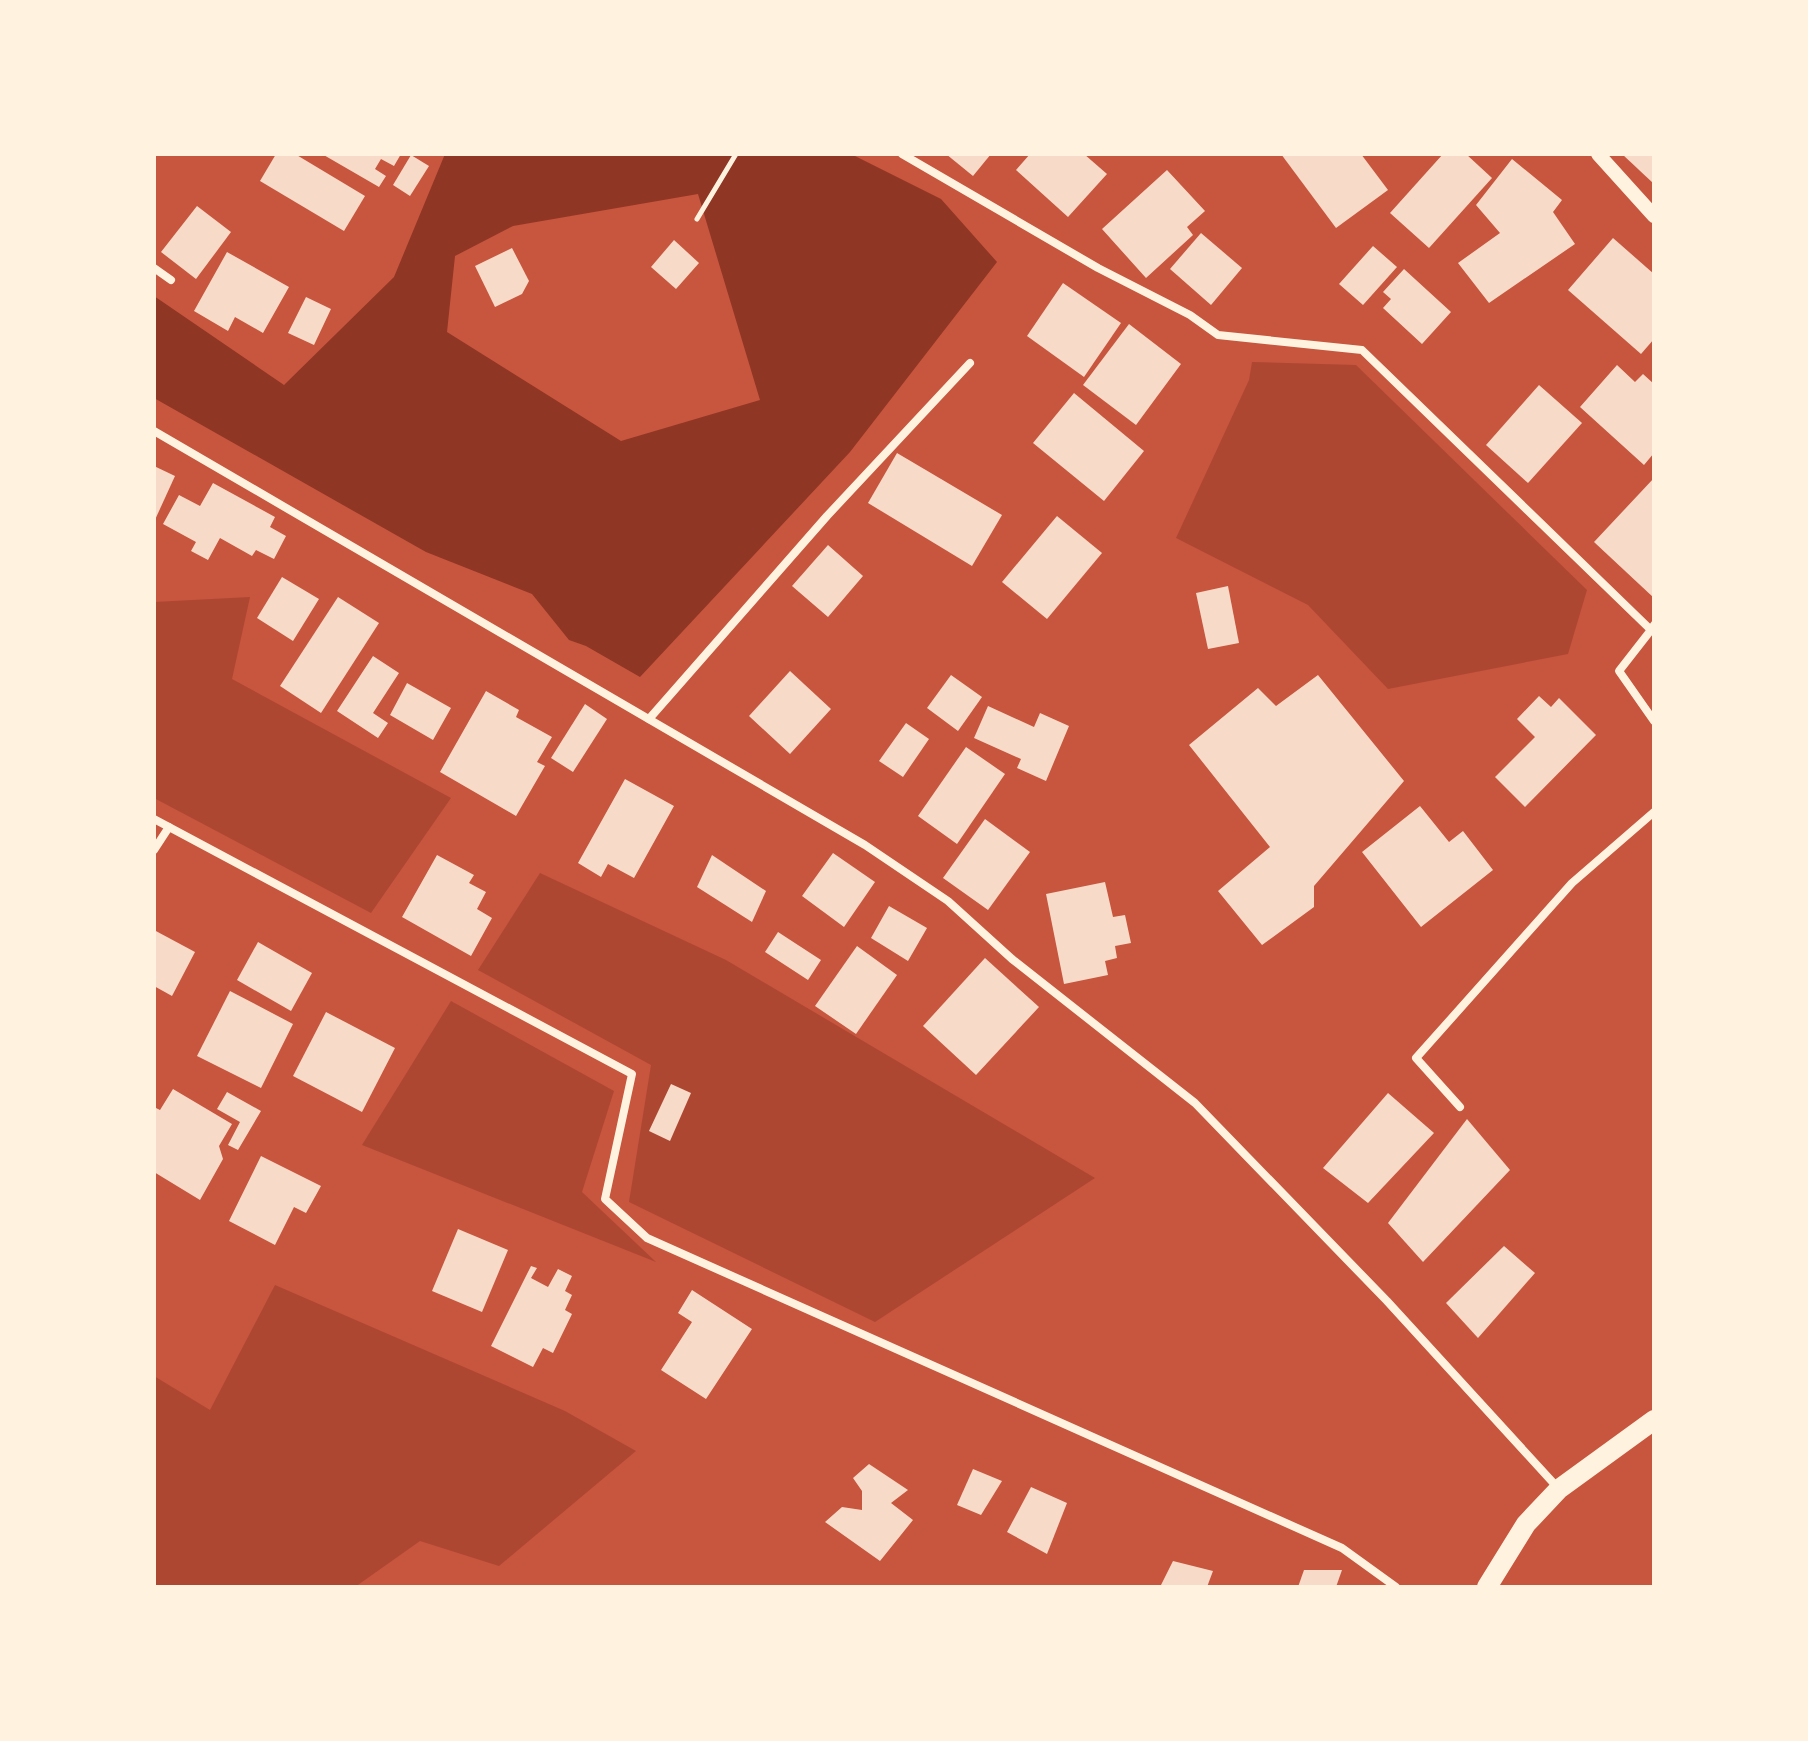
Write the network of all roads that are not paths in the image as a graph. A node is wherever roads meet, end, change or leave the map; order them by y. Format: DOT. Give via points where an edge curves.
graph roads {
  1 [pos="902,154"];
  2 [pos="1598,154"];
  3 [pos="1654,216"];
  4 [pos="154,268"];
  5 [pos="171,280"];
  6 [pos="970,363"];
  7 [pos="154,431"];
  8 [pos="1652,628"];
  9 [pos="649,719"];
  10 [pos="1654,721"];
  11 [pos="1654,812"];
  12 [pos="154,819"];
  13 [pos="169,827"];
  14 [pos="154,850"];
  15 [pos="1460,1107"];
  16 [pos="1654,1420"];
  17 [pos="1559,1489"];
  18 [pos="1396,1587"];
  19 [pos="1487,1587"];
  1 -- 8 [label="street" via="1218,335 1362,350"];
  2 -- 3 [label="street"];
  4 -- 5 [label="street"];
  6 -- 9 [label="street"];
  7 -- 9 [label="street"];
  8 -- 10 [label="street" via="1619,671"];
  9 -- 17 [label="street" via="865,845 948,901 1012,959 1195,1103"];
  11 -- 15 [label="street" via="1572,883 1416,1058"];
  12 -- 13 [label="street"];
  13 -- 14 [label="street"];
  13 -- 18 [label="street" via="632,1074 605,1199 647,1238 1342,1548"];
  16 -- 17 [label="main road"];
  17 -- 19 [label="main road" via="1526,1524"];
}
